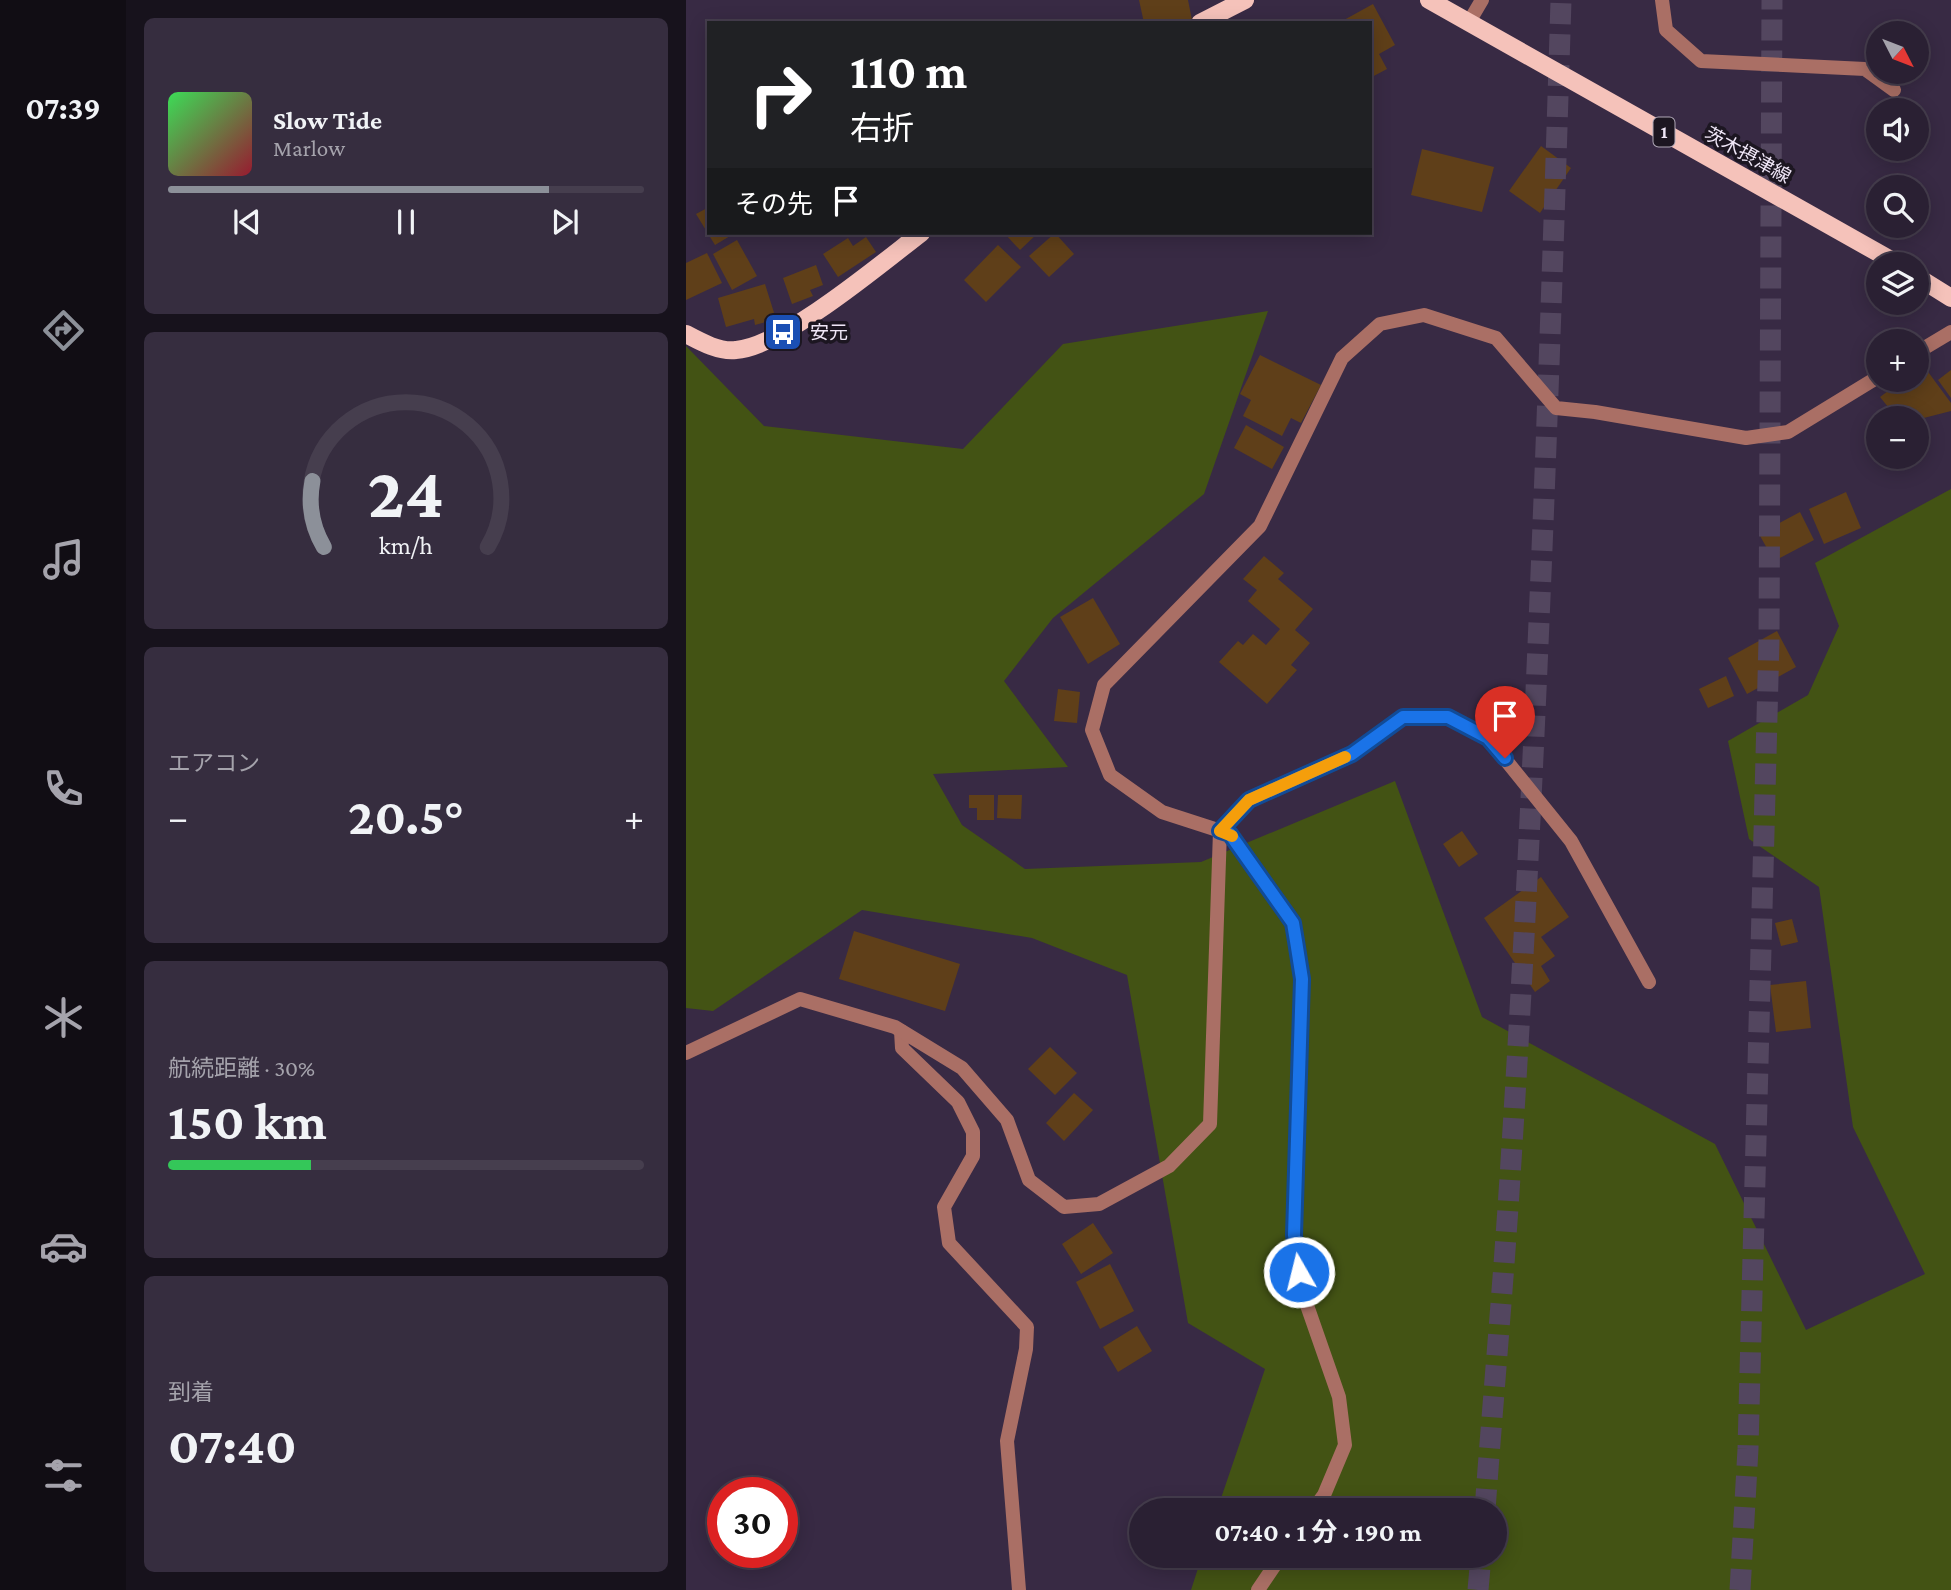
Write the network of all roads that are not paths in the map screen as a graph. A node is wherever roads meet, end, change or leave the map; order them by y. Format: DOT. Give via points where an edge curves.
graph roads {
  1 [pos="1245,0"];
  2 [pos="1429,0"];
  3 [pos="1482,0"];
  4 [pos="1662,0"];
  5 [pos="1204,21"];
  6 [pos="1469,22"];
  7 [pos="1894,90"];
  8 [pos="918,235"];
  9 [pos="1877,252"];
  10 [pos="1929,284"];
  11 [pos="1951,298"];
  12 [pos="1951,332"];
  13 [pos="686,334"];
  14 [pos="1929,345"];
  15 [pos="1866,384"];
  16 [pos="1220,831"];
  17 [pos="1649,982"];
  18 [pos="901,1031"];
  19 [pos="686,1053"];
  20 [pos="1322,1498"];
  21 [pos="1273,1568"];
  22 [pos="1019,1590"];
  23 [pos="1258,1590"];
  1 -- 5 [label="main road"];
  2 -- 6 [label="main road, 茨木摂津線 / 1"];
  3 -- 6 [label="street"];
  4 -- 7 [label="street" via="1666,30 1701,61 1865,69"];
  6 -- 9 [label="main road, 茨木摂津線 / 1"];
  8 -- 13 [label="main road" via="848,289 758,346 735,351 706,345"];
  10 -- 11 [label="main road"];
  12 -- 14 [label="street"];
  15 -- 16 [label="street" via="1788,432 1746,438 1556,408 1496,338 1424,314 1380,324 1342,358 1260,526 1104,685 1092,730 1110,775 1162,812"];
  16 -- 17 [label="street" via="1249,800 1352,754 1403,717 1448,717 1488,738 1571,841"];
  16 -- 18 [label="street" via="1210,1124 1169,1166 1099,1204 1064,1207 1029,1180 1007,1121 962,1068"];
  16 -- 20 [label="street" via="1230,834 1293,923 1302,979 1294,1235 1302,1291 1339,1397 1345,1444"];
  18 -- 19 [label="street" via="800,999"];
  18 -- 22 [label="street" via="902,1048 958,1102 973,1132 973,1156 944,1207 949,1243 1027,1328 1007,1441"];
  21 -- 23 [label="street"];
}
